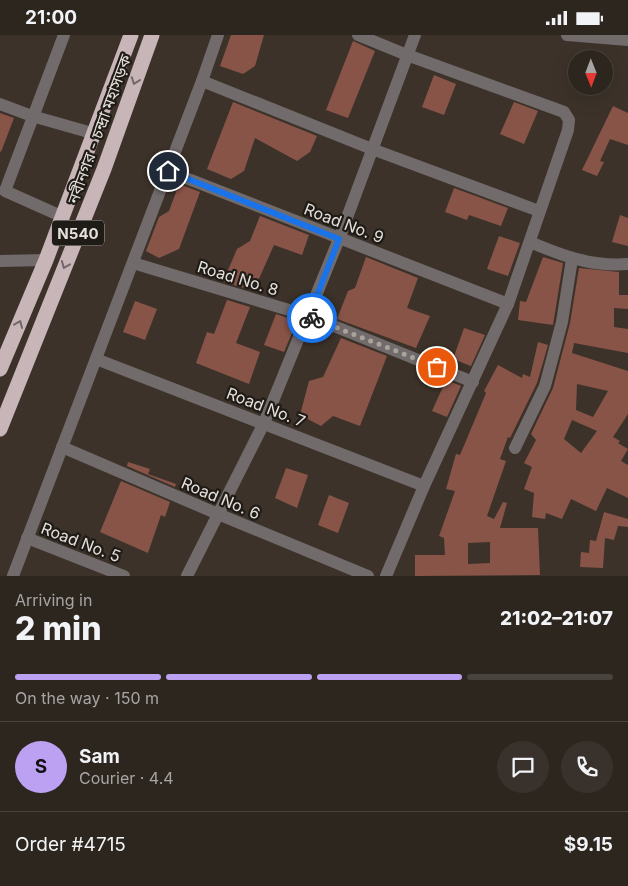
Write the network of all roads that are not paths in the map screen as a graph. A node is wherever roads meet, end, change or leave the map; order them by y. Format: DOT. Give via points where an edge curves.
graph roads {
  1 [pos="64,35"];
  2 [pos="131,35"];
  3 [pos="152,35"];
  4 [pos="218,35"];
  5 [pos="358,35"];
  6 [pos="415,35"];
  7 [pos="568,35"];
  8 [pos="628,39"];
  9 [pos="407,55"];
  10 [pos="202,81"];
  11 [pos="0,105"];
  12 [pos="32,117"];
  13 [pos="92,133"];
  14 [pos="372,149"];
  15 [pos="168,171"];
  16 [pos="3,190"];
  17 [pos="539,211"];
  18 [pos="62,216"];
  19 [pos="339,239"];
  20 [pos="530,241"];
  21 [pos="572,259"];
  22 [pos="46,260"];
  23 [pos="0,261"];
  24 [pos="133,263"];
  25 [pos="628,264"];
  26 [pos="508,304"];
  27 [pos="309,316"];
  28 [pos="96,359"];
  29 [pos="0,369"];
  30 [pos="473,382"];
  31 [pos="264,423"];
  32 [pos="0,429"];
  33 [pos="62,447"];
  34 [pos="515,448"];
  35 [pos="424,486"];
  36 [pos="218,514"];
  37 [pos="27,539"];
  38 [pos="13,576"];
  39 [pos="124,576"];
  40 [pos="187,576"];
  41 [pos="368,576"];
  42 [pos="386,576"];
  1 -- 12 [label="street"];
  2 -- 13 [label="highway, নবীনগর - চন্দ্রা মহাসড়ক / N540"];
  3 -- 32 [label="highway, নবীনগর - চন্দ্রা মহাসড়ক / N540, one-way" via="104,169"];
  4 -- 10 [label="street"];
  5 -- 9 [label="street"];
  6 -- 9 [label="street"];
  7 -- 8 [label="street"];
  9 -- 14 [label="street"];
  9 -- 17 [label="street" via="564,112 569,120 568,130"];
  10 -- 14 [label="street"];
  10 -- 15 [label="street"];
  11 -- 12 [label="street"];
  12 -- 13 [label="street"];
  12 -- 16 [label="street"];
  13 -- 18 [label="highway, নবীনগর - চন্দ্রা মহাসড়ক / N540"];
  14 -- 17 [label="street"];
  14 -- 19 [label="street"];
  15 -- 19 [label="street, Road No. 9"];
  15 -- 24 [label="street"];
  16 -- 18 [label="street"];
  17 -- 20 [label="street"];
  18 -- 22 [label="highway, নবীনগর - চন্দ্রা মহাসড়ক / N540"];
  19 -- 26 [label="street, Road No. 9"];
  19 -- 27 [label="street"];
  20 -- 21 [label="street"];
  20 -- 26 [label="street"];
  21 -- 25 [label="street" via="607,265"];
  21 -- 34 [label="street" via="562,322 545,386"];
  22 -- 23 [label="street"];
  29 -- 22 [label="highway, নবীনগর - চন্দ্রা মহাসড়ক / N540, one-way"];
  24 -- 27 [label="street, Road No. 8"];
  24 -- 28 [label="street"];
  26 -- 30 [label="street"];
  27 -- 30 [label="street, Road No. 8"];
  27 -- 31 [label="street"];
  28 -- 31 [label="street, Road No. 7"];
  28 -- 33 [label="street"];
  30 -- 35 [label="street"];
  31 -- 35 [label="street, Road No. 7"];
  31 -- 36 [label="street"];
  33 -- 36 [label="street, Road No. 6"];
  33 -- 37 [label="street"];
  35 -- 42 [label="street"];
  36 -- 40 [label="street"];
  36 -- 41 [label="street, Road No. 6"];
  37 -- 38 [label="street"];
  37 -- 39 [label="street, Road No. 5"];
}
